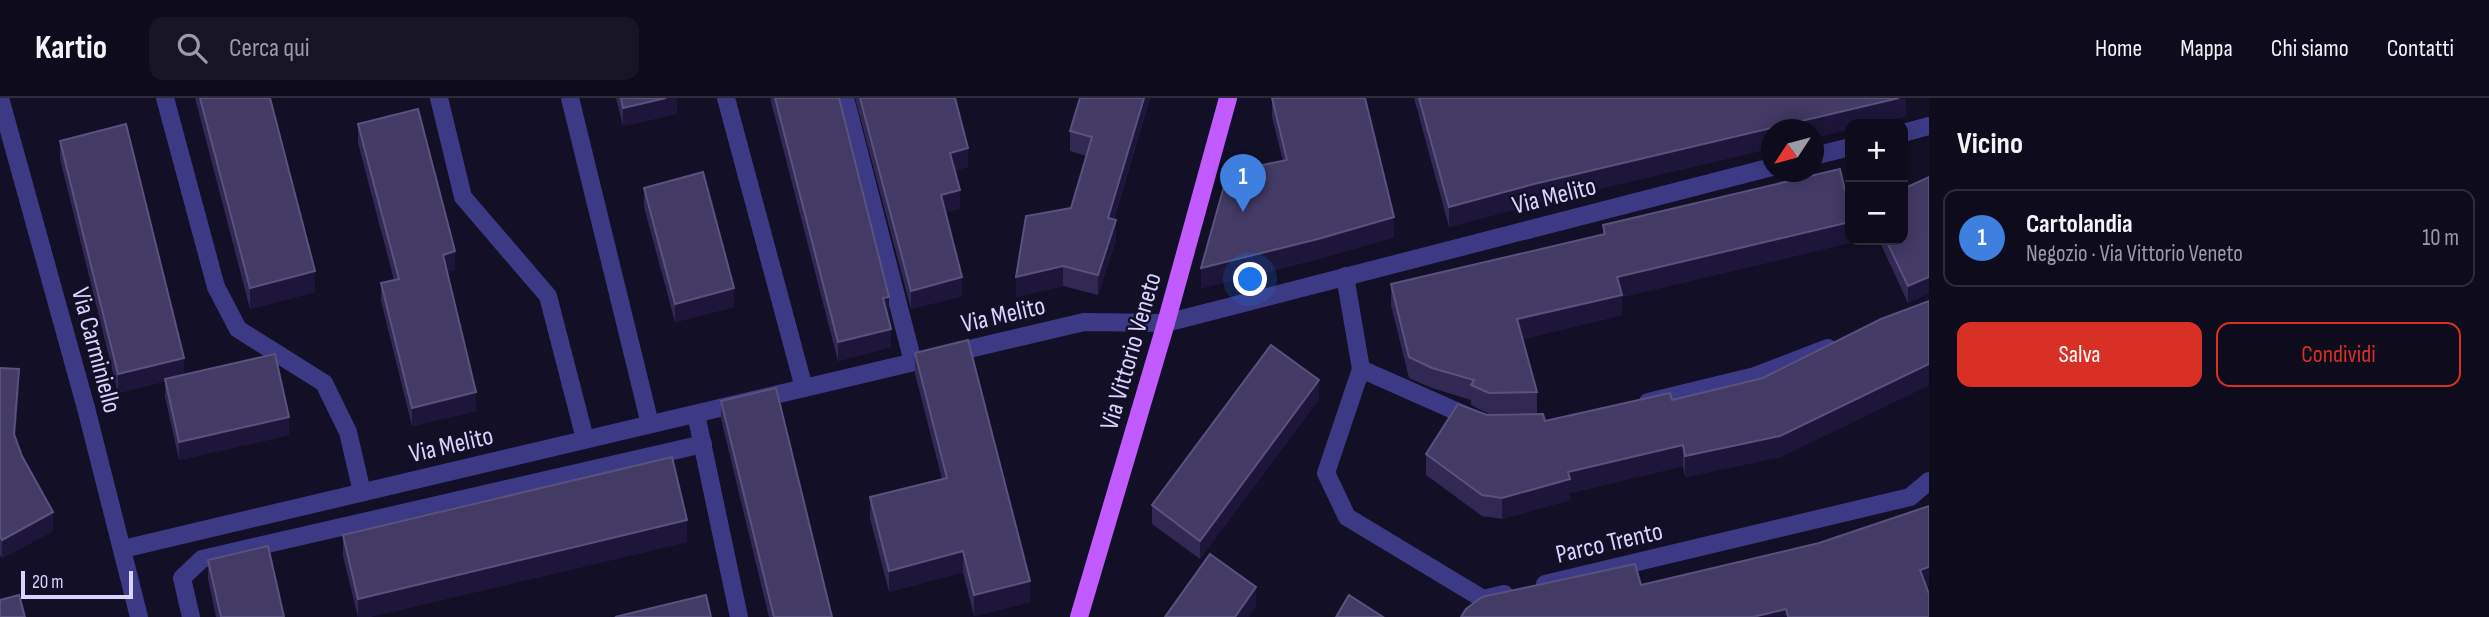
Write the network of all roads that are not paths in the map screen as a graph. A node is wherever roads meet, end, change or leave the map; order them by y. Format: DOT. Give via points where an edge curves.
graph roads {
  1 [pos="0,98"];
  2 [pos="165,98"];
  3 [pos="439,98"];
  4 [pos="570,98"];
  5 [pos="726,98"];
  6 [pos="845,98"];
  7 [pos="1228,98"];
  8 [pos="1929,126"];
  9 [pos="1908,132"];
  10 [pos="1845,147"];
  11 [pos="1824,153"];
  12 [pos="1761,170"];
  13 [pos="1345,276"];
  14 [pos="1166,323"];
  15 [pos="1842,343"];
  16 [pos="913,362"];
  17 [pos="1361,369"];
  18 [pos="803,388"];
  19 [pos="1637,405"];
  20 [pos="696,414"];
  21 [pos="650,424"];
  22 [pos="1487,425"];
  23 [pos="585,439"];
  24 [pos="703,443"];
  25 [pos="1929,481"];
  26 [pos="362,492"];
  27 [pos="123,549"];
  28 [pos="139,617"];
  29 [pos="191,617"];
  30 [pos="739,617"];
  31 [pos="1079,617"];
  1 -- 27 [label="street, Via Carminiello"];
  2 -- 26 [label="street" via="216,287 238,329 324,383 348,432"];
  3 -- 23 [label="street" via="463,197 548,296"];
  4 -- 21 [label="street"];
  5 -- 18 [label="street"];
  6 -- 16 [label="street"];
  7 -- 14 [label="main road, Via Vittorio Veneto"];
  8 -- 9 [label="street"];
  10 -- 11 [label="street"];
  12 -- 13 [label="street, Via Melito"];
  13 -- 14 [label="street, Via Melito"];
  13 -- 17 [label="street, Parco Trento"];
  14 -- 16 [label="street, Via Melito" via="1084,322"];
  14 -- 31 [label="main road, Via Vittorio Veneto"];
  15 -- 19 [label="street" via="1755,376"];
  16 -- 18 [label="street, Via Melito"];
  17 -- 22 [label="street"];
  17 -- 25 [label="street, Parco Trento" via="1326,473 1347,517 1483,599 1910,497"];
  18 -- 20 [label="street, Via Melito"];
  20 -- 21 [label="street, Via Melito"];
  20 -- 24 [label="street"];
  21 -- 23 [label="street, Via Melito"];
  23 -- 26 [label="street, Via Melito"];
  24 -- 29 [label="street" via="202,559 182,578"];
  24 -- 30 [label="street"];
  26 -- 27 [label="street, Via Melito"];
  27 -- 28 [label="street, Via Carminiello"];
}
